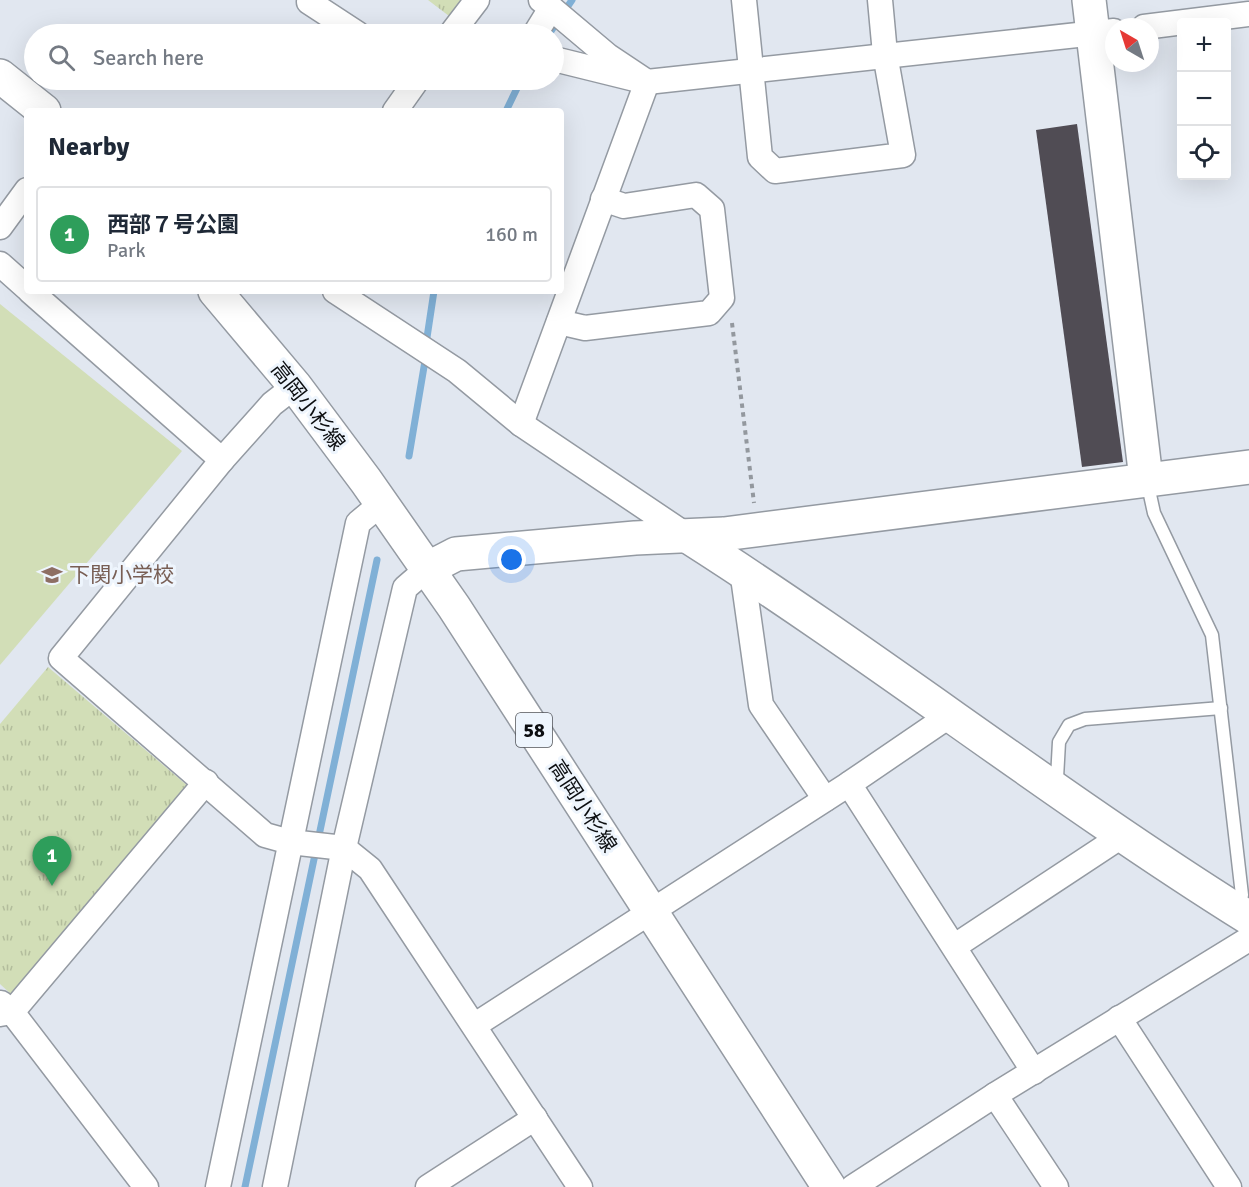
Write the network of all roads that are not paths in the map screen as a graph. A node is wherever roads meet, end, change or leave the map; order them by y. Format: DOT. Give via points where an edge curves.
graph roads {
  1 [pos="311,0"];
  2 [pos="477,0"];
  3 [pos="744,0"];
  4 [pos="880,0"];
  5 [pos="1089,0"];
  6 [pos="554,11"];
  7 [pos="1249,14"];
  8 [pos="343,24"];
  9 [pos="459,24"];
  10 [pos="543,24"];
  11 [pos="1159,25"];
  12 [pos="1104,32"];
  13 [pos="885,54"];
  14 [pos="564,61"];
  15 [pos="751,70"];
  16 [pos="0,76"];
  17 [pos="647,82"];
  18 [pos="410,90"];
  19 [pos="40,108"];
  20 [pos="397,108"];
  21 [pos="24,194"];
  22 [pos="603,199"];
  23 [pos="0,227"];
  24 [pos="0,264"];
  25 [pos="24,286"];
  26 [pos="34,294"];
  27 [pos="218,294"];
  28 [pos="340,294"];
  29 [pos="559,322"];
  30 [pos="295,386"];
  31 [pos="520,424"];
  32 [pos="222,460"];
  33 [pos="1249,467"];
  34 [pos="1146,479"];
  35 [pos="382,503"];
  36 [pos="689,537"];
  37 [pos="428,569"];
  38 [pos="742,570"];
  39 [pos="1221,708"];
  40 [pos="946,714"];
  41 [pos="206,782"];
  42 [pos="849,784"];
  43 [pos="1053,787"];
  44 [pos="825,799"];
  45 [pos="1119,831"];
  46 [pos="317,845"];
  47 [pos="651,910"];
  48 [pos="1245,922"];
  49 [pos="955,946"];
  50 [pos="4,1009"];
  51 [pos="1119,1018"];
  52 [pos="475,1025"];
  53 [pos="1034,1072"];
  54 [pos="995,1095"];
  55 [pos="535,1118"];
  56 [pos="146,1187"];
  57 [pos="218,1187"];
  58 [pos="275,1187"];
  59 [pos="429,1187"];
  60 [pos="580,1187"];
  61 [pos="829,1187"];
  62 [pos="853,1187"];
  63 [pos="1056,1187"];
  64 [pos="1229,1187"];
  1 -- 8 [label="street"];
  2 -- 9 [label="street"];
  3 -- 15 [label="street"];
  4 -- 13 [label="street"];
  5 -- 12 [label="street"];
  6 -- 10 [label="street"];
  6 -- 17 [label="street"];
  7 -- 11 [label="street"];
  12 -- 13 [label="street"];
  12 -- 34 [label="street"];
  13 -- 15 [label="street"];
  13 -- 15 [label="street" via="903,155 775,171 760,157"];
  14 -- 17 [label="street"];
  15 -- 17 [label="street"];
  16 -- 19 [label="street"];
  17 -- 22 [label="street"];
  18 -- 20 [label="street"];
  21 -- 23 [label="street"];
  22 -- 29 [label="street"];
  22 -- 29 [label="street" via="624,206 696,195 712,209 722,298 709,312 585,328"];
  24 -- 25 [label="street"];
  26 -- 32 [label="street"];
  27 -- 30 [label="street, 高岡小杉線 / 58"];
  28 -- 31 [label="street" via="458,371"];
  29 -- 31 [label="street"];
  30 -- 32 [label="street" via="272,404"];
  30 -- 35 [label="street, 高岡小杉線 / 58"];
  31 -- 36 [label="street"];
  32 -- 41 [label="street" via="62,658"];
  33 -- 34 [label="street"];
  34 -- 36 [label="street"];
  34 -- 39 [label="lane" via="1154,513 1212,635"];
  35 -- 37 [label="street, 高岡小杉線 / 58"];
  35 -- 46 [label="street" via="358,523"];
  36 -- 37 [label="street" via="456,554"];
  36 -- 38 [label="street"];
  37 -- 46 [label="street" via="405,588"];
  37 -- 47 [label="street, 高岡小杉線 / 58"];
  38 -- 40 [label="street"];
  38 -- 44 [label="street" via="761,705"];
  39 -- 43 [label="lane" via="1085,719 1069,725 1059,742"];
  39 -- 48 [label="lane"];
  40 -- 42 [label="street"];
  40 -- 43 [label="street"];
  41 -- 46 [label="street" via="265,835"];
  41 -- 50 [label="street"];
  42 -- 44 [label="street"];
  42 -- 49 [label="street"];
  43 -- 45 [label="street"];
  44 -- 47 [label="street"];
  45 -- 48 [label="street"];
  45 -- 49 [label="street" via="1111,843"];
  46 -- 52 [label="street" via="370,869"];
  46 -- 57 [label="street"];
  46 -- 58 [label="street"];
  47 -- 52 [label="street"];
  47 -- 61 [label="street, 高岡小杉線 / 58"];
  48 -- 51 [label="street"];
  49 -- 53 [label="street"];
  50 -- 56 [label="street"];
  51 -- 53 [label="street"];
  51 -- 64 [label="street"];
  52 -- 55 [label="street"];
  53 -- 54 [label="street"];
  54 -- 62 [label="street"];
  54 -- 63 [label="street"];
  55 -- 59 [label="street"];
  55 -- 60 [label="street"];
}
